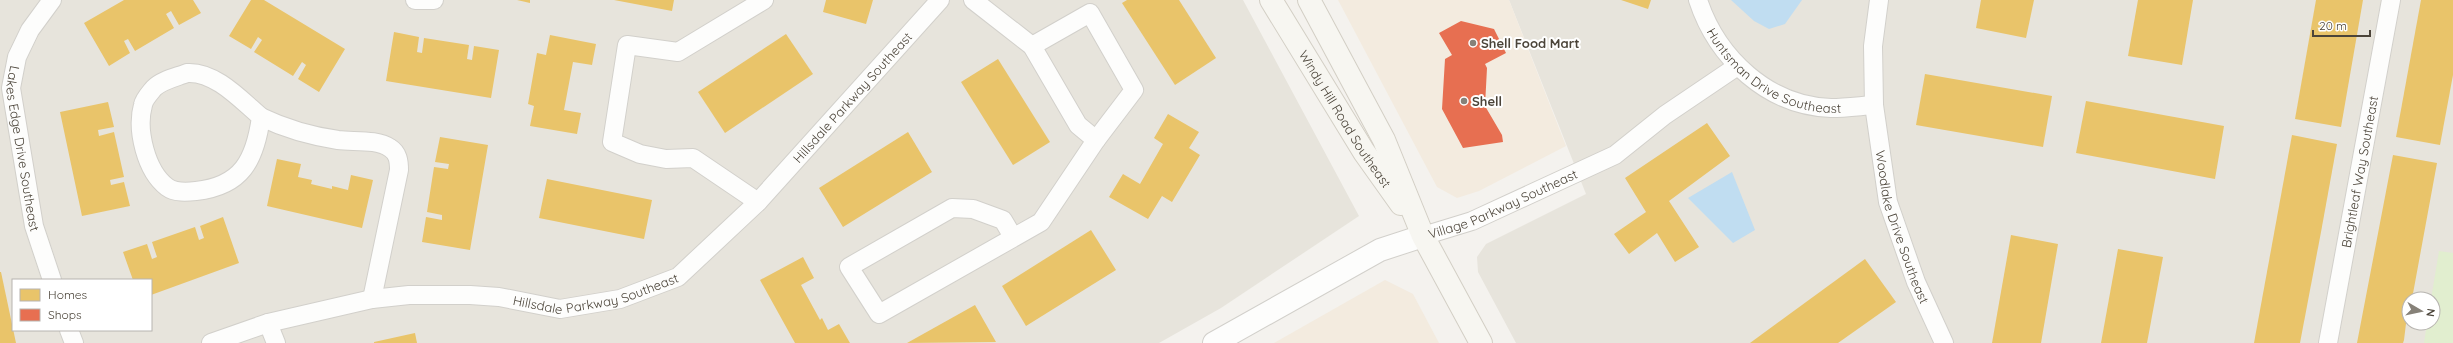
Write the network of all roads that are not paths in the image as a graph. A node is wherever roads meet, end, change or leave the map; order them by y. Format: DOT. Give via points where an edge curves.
graph roads {
  1 [pos="52,0"];
  2 [pos="415,0"];
  3 [pos="434,0"];
  4 [pos="764,0"];
  5 [pos="940,0"];
  6 [pos="973,0"];
  7 [pos="1271,0"];
  8 [pos="1309,0"];
  9 [pos="1698,0"];
  10 [pos="1879,0"];
  11 [pos="2391,0"];
  12 [pos="1032,46"];
  13 [pos="1736,66"];
  14 [pos="1874,106"];
  15 [pos="261,117"];
  16 [pos="1096,140"];
  17 [pos="758,202"];
  18 [pos="1423,236"];
  19 [pos="1013,237"];
  20 [pos="52,279"];
  21 [pos="372,299"];
  22 [pos="268,323"];
  23 [pos="69,331"];
  24 [pos="74,343"];
  25 [pos="211,343"];
  26 [pos="276,343"];
  27 [pos="1214,343"];
  28 [pos="1481,343"];
  29 [pos="1944,343"];
  30 [pos="2328,343"];
  1 -- 20 [label="street, Lakes Edge Drive Southeast" via="30,30 17,57 11,88 34,226"];
  2 -- 3 [label="street"];
  4 -- 17 [label="street" via="678,52 627,45 612,142 640,154 666,159 693,158"];
  5 -- 17 [label="street, Hillsdale Parkway Southeast"];
  6 -- 12 [label="street"];
  7 -- 18 [label="main road, Windy Hill Road Southeast" via="1364,152"];
  8 -- 18 [label="main road, Windy Hill Road Southeast" via="1384,140"];
  9 -- 13 [label="street, Huntsman Drive Southeast" via="1722,48"];
  10 -- 14 [label="street, Woodlake Drive Southeast" via="1873,46"];
  11 -- 30 [label="street, Brightleaf Way Southeast"];
  12 -- 16 [label="street" via="1078,125"];
  12 -- 16 [label="street" via="1090,13 1134,90"];
  13 -- 14 [label="street, Huntsman Drive Southeast" via="1776,94 1803,103 1830,108"];
  13 -- 18 [label="street, Village Parkway Southeast" via="1665,115 1615,155 1472,221"];
  14 -- 29 [label="street, Woodlake Drive Southeast" via="1888,202 1916,282"];
  15 -- 15 [label="street" via="209,77 188,73 156,86 147,96 142,114 144,147 151,166 167,187 176,191 208,190 223,186 236,178 246,167 259,132"];
  15 -- 21 [label="street" via="282,127 311,135 374,143 389,147 395,152 399,170"];
  16 -- 19 [label="street" via="1041,222"];
  17 -- 21 [label="street, Hillsdale Parkway Southeast" via="678,277 620,299 560,309 499,297 470,295 409,295"];
  18 -- 27 [label="street, Village Parkway Southeast" via="1380,250"];
  18 -- 28 [label="main road, Windy Hill Road Southeast"];
  19 -- 19 [label="street" via="879,314 849,267 952,208 974,209 1003,220"];
  21 -- 22 [label="street, Hillsdale Parkway Southeast"];
  22 -- 25 [label="street, Hillsdale Parkway Southeast"];
  22 -- 26 [label="street"];
  23 -- 24 [label="street"];
}
